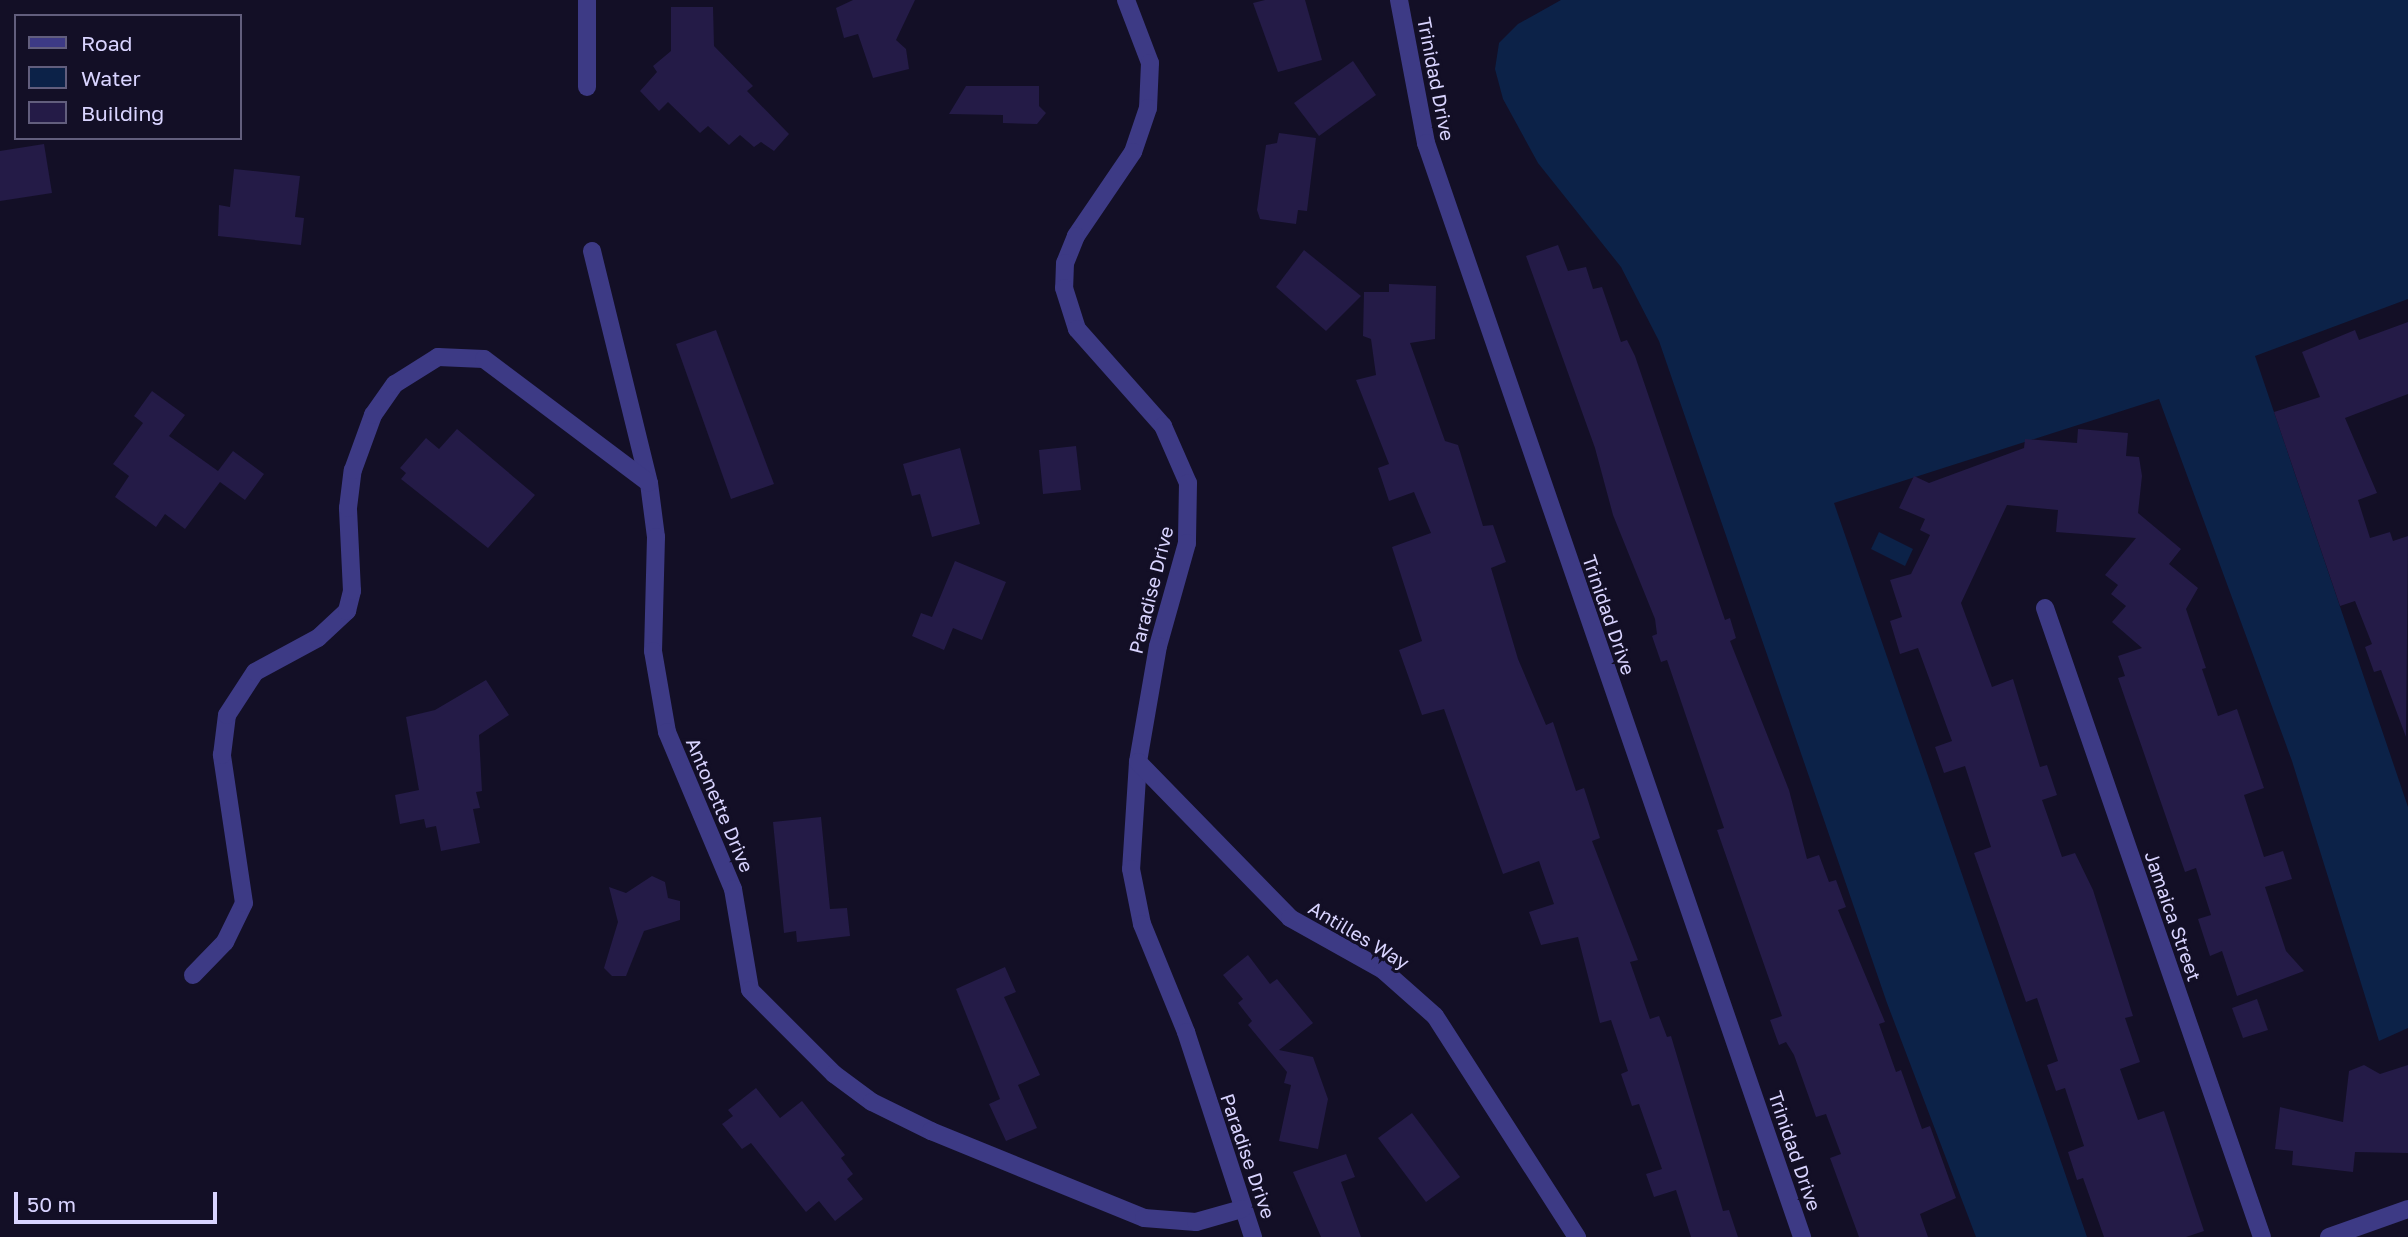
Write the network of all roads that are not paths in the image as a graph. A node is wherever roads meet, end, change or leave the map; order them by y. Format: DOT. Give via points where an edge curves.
graph roads {
  1 [pos="587,0"];
  2 [pos="1126,0"];
  3 [pos="1399,0"];
  4 [pos="587,87"];
  5 [pos="592,250"];
  6 [pos="649,483"];
  7 [pos="2045,608"];
  8 [pos="1138,762"];
  9 [pos="193,975"];
  10 [pos="1242,1209"];
  11 [pos="2408,1209"];
  12 [pos="1253,1237"];
  13 [pos="1577,1237"];
  14 [pos="1802,1237"];
  15 [pos="2262,1237"];
  16 [pos="2329,1237"];
  1 -- 4 [label="street"];
  2 -- 8 [label="street, Paradise Drive" via="1150,63 1148,108 1133,152 1076,236 1065,263 1063,288 1085,340 1168,433 1190,498 1187,543 1158,646"];
  3 -- 14 [label="street, Trinidad Drive" via="1426,143"];
  5 -- 6 [label="street, Antonette Drive"];
  6 -- 9 [label="street" via="484,359 438,357 395,384 373,415 353,470 348,508 352,591 347,611 318,638 256,672 227,715 222,755 244,903 225,942"];
  6 -- 10 [label="street, Antonette Drive" via="656,537 653,651 662,709 733,889 750,990 834,1074 872,1102 931,1131 1144,1218 1196,1222"];
  7 -- 15 [label="street, Jamaica Street"];
  8 -- 10 [label="street, Paradise Drive" via="1130,854 1138,912 1186,1032"];
  8 -- 13 [label="street, Antilles Way" via="1290,918 1383,971 1435,1016"];
  10 -- 12 [label="street, Paradise Drive"];
  11 -- 16 [label="street"];
}
